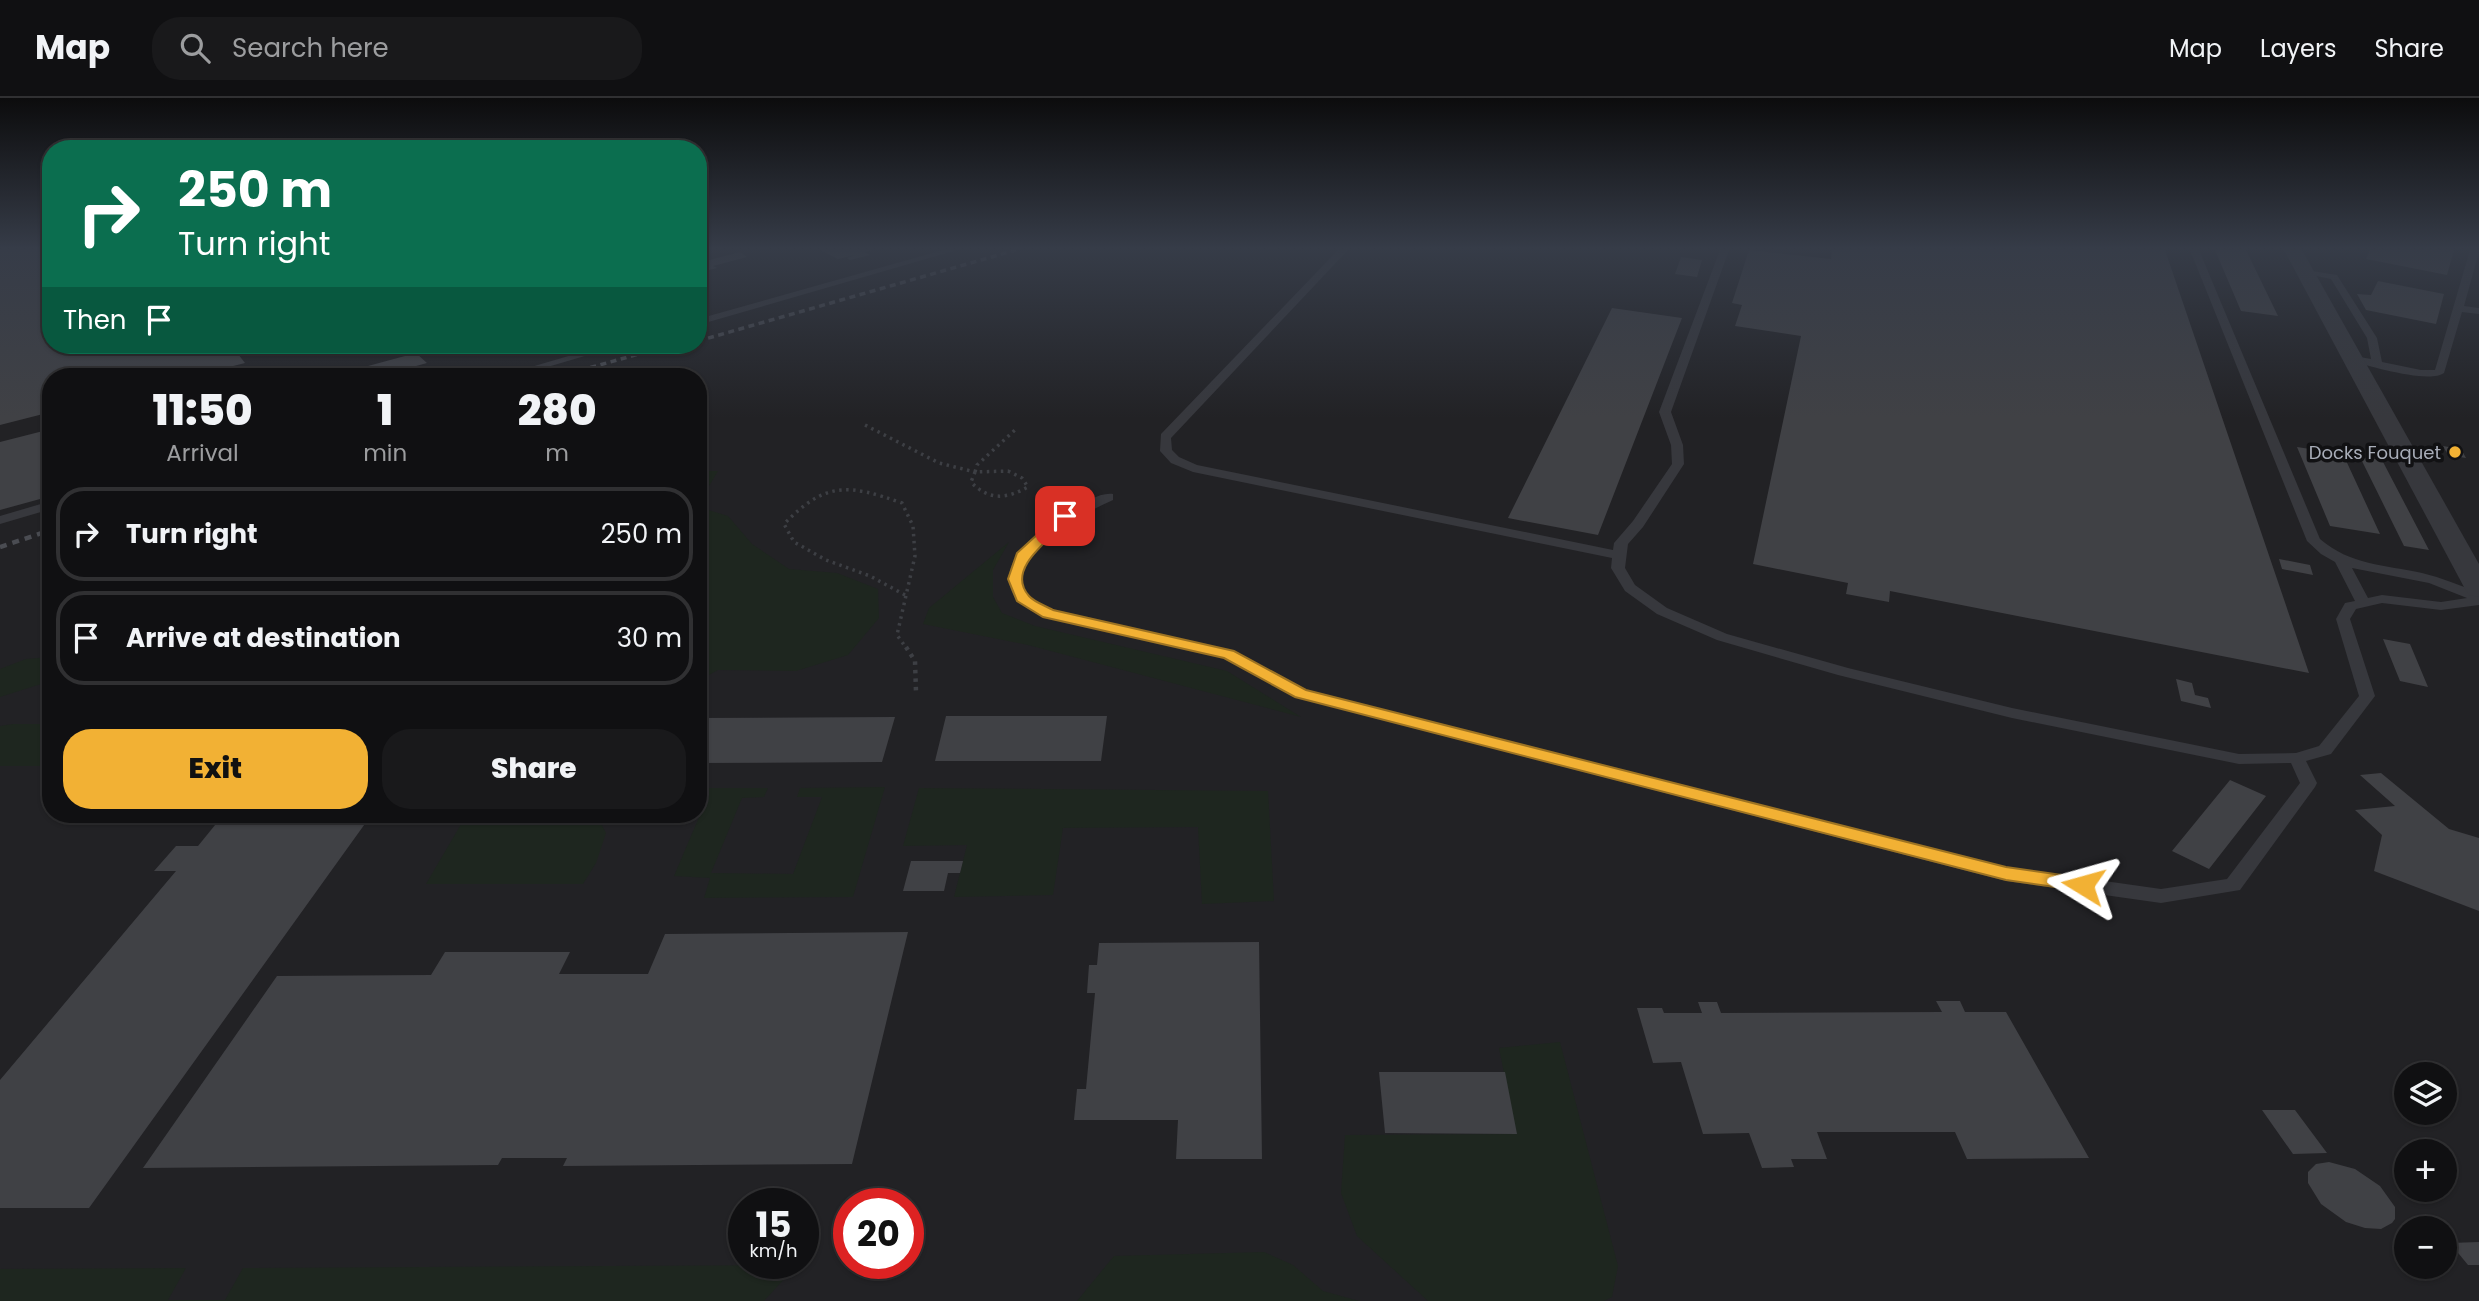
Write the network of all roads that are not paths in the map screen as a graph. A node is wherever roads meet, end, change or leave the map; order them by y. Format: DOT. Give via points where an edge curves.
graph roads {
  1 [pos="754,306"];
  2 [pos="1290,306"];
  3 [pos="1704,306"];
  4 [pos="2218,306"];
  5 [pos="2324,306"];
  6 [pos="2352,306"];
  7 [pos="2458,308"];
  8 [pos="2479,312"];
  9 [pos="707,319"];
  10 [pos="585,354"];
  11 [pos="2354,359"];
  12 [pos="2376,364"];
  13 [pos="535,368"];
  14 [pos="1108,497"];
  15 [pos="42,508"];
  16 [pos="0,520"];
  17 [pos="1619,555"];
  18 [pos="2340,558"];
  19 [pos="2479,589"];
  20 [pos="2479,599"];
  21 [pos="2363,602"];
  22 [pos="2296,758"];
  1 -- 9 [label="lane"];
  2 -- 17 [label="lane" via="1165,437 1166,451 1175,460 1193,468"];
  3 -- 17 [label="lane" via="1665,412 1677,445 1678,464 1621,543"];
  4 -- 18 [label="lane" via="2314,541"];
  5 -- 11 [label="street"];
  6 -- 12 [label="lane" via="2372,338"];
  7 -- 8 [label="lane"];
  7 -- 12 [label="lane" via="2439,373"];
  10 -- 13 [label="lane"];
  11 -- 12 [label="lane"];
  11 -- 19 [label="street"];
  14 -- 22 [label="lane" via="1065,516 1022,556 1015,579 1022,598 1048,614 1229,654 1300,694 2006,874 2161,895 2233,885 2309,783"];
  15 -- 16 [label="lane"];
  17 -- 22 [label="lane" via="1618,568 1630,589 1662,611 1722,637 2012,713 2239,759"];
  18 -- 20 [label="lane" via="2433,580"];
  18 -- 21 [label="lane"];
  20 -- 21 [label="lane" via="2441,606 2382,599"];
  21 -- 22 [label="lane" via="2350,606 2343,619 2367,696 2325,750"];
}
